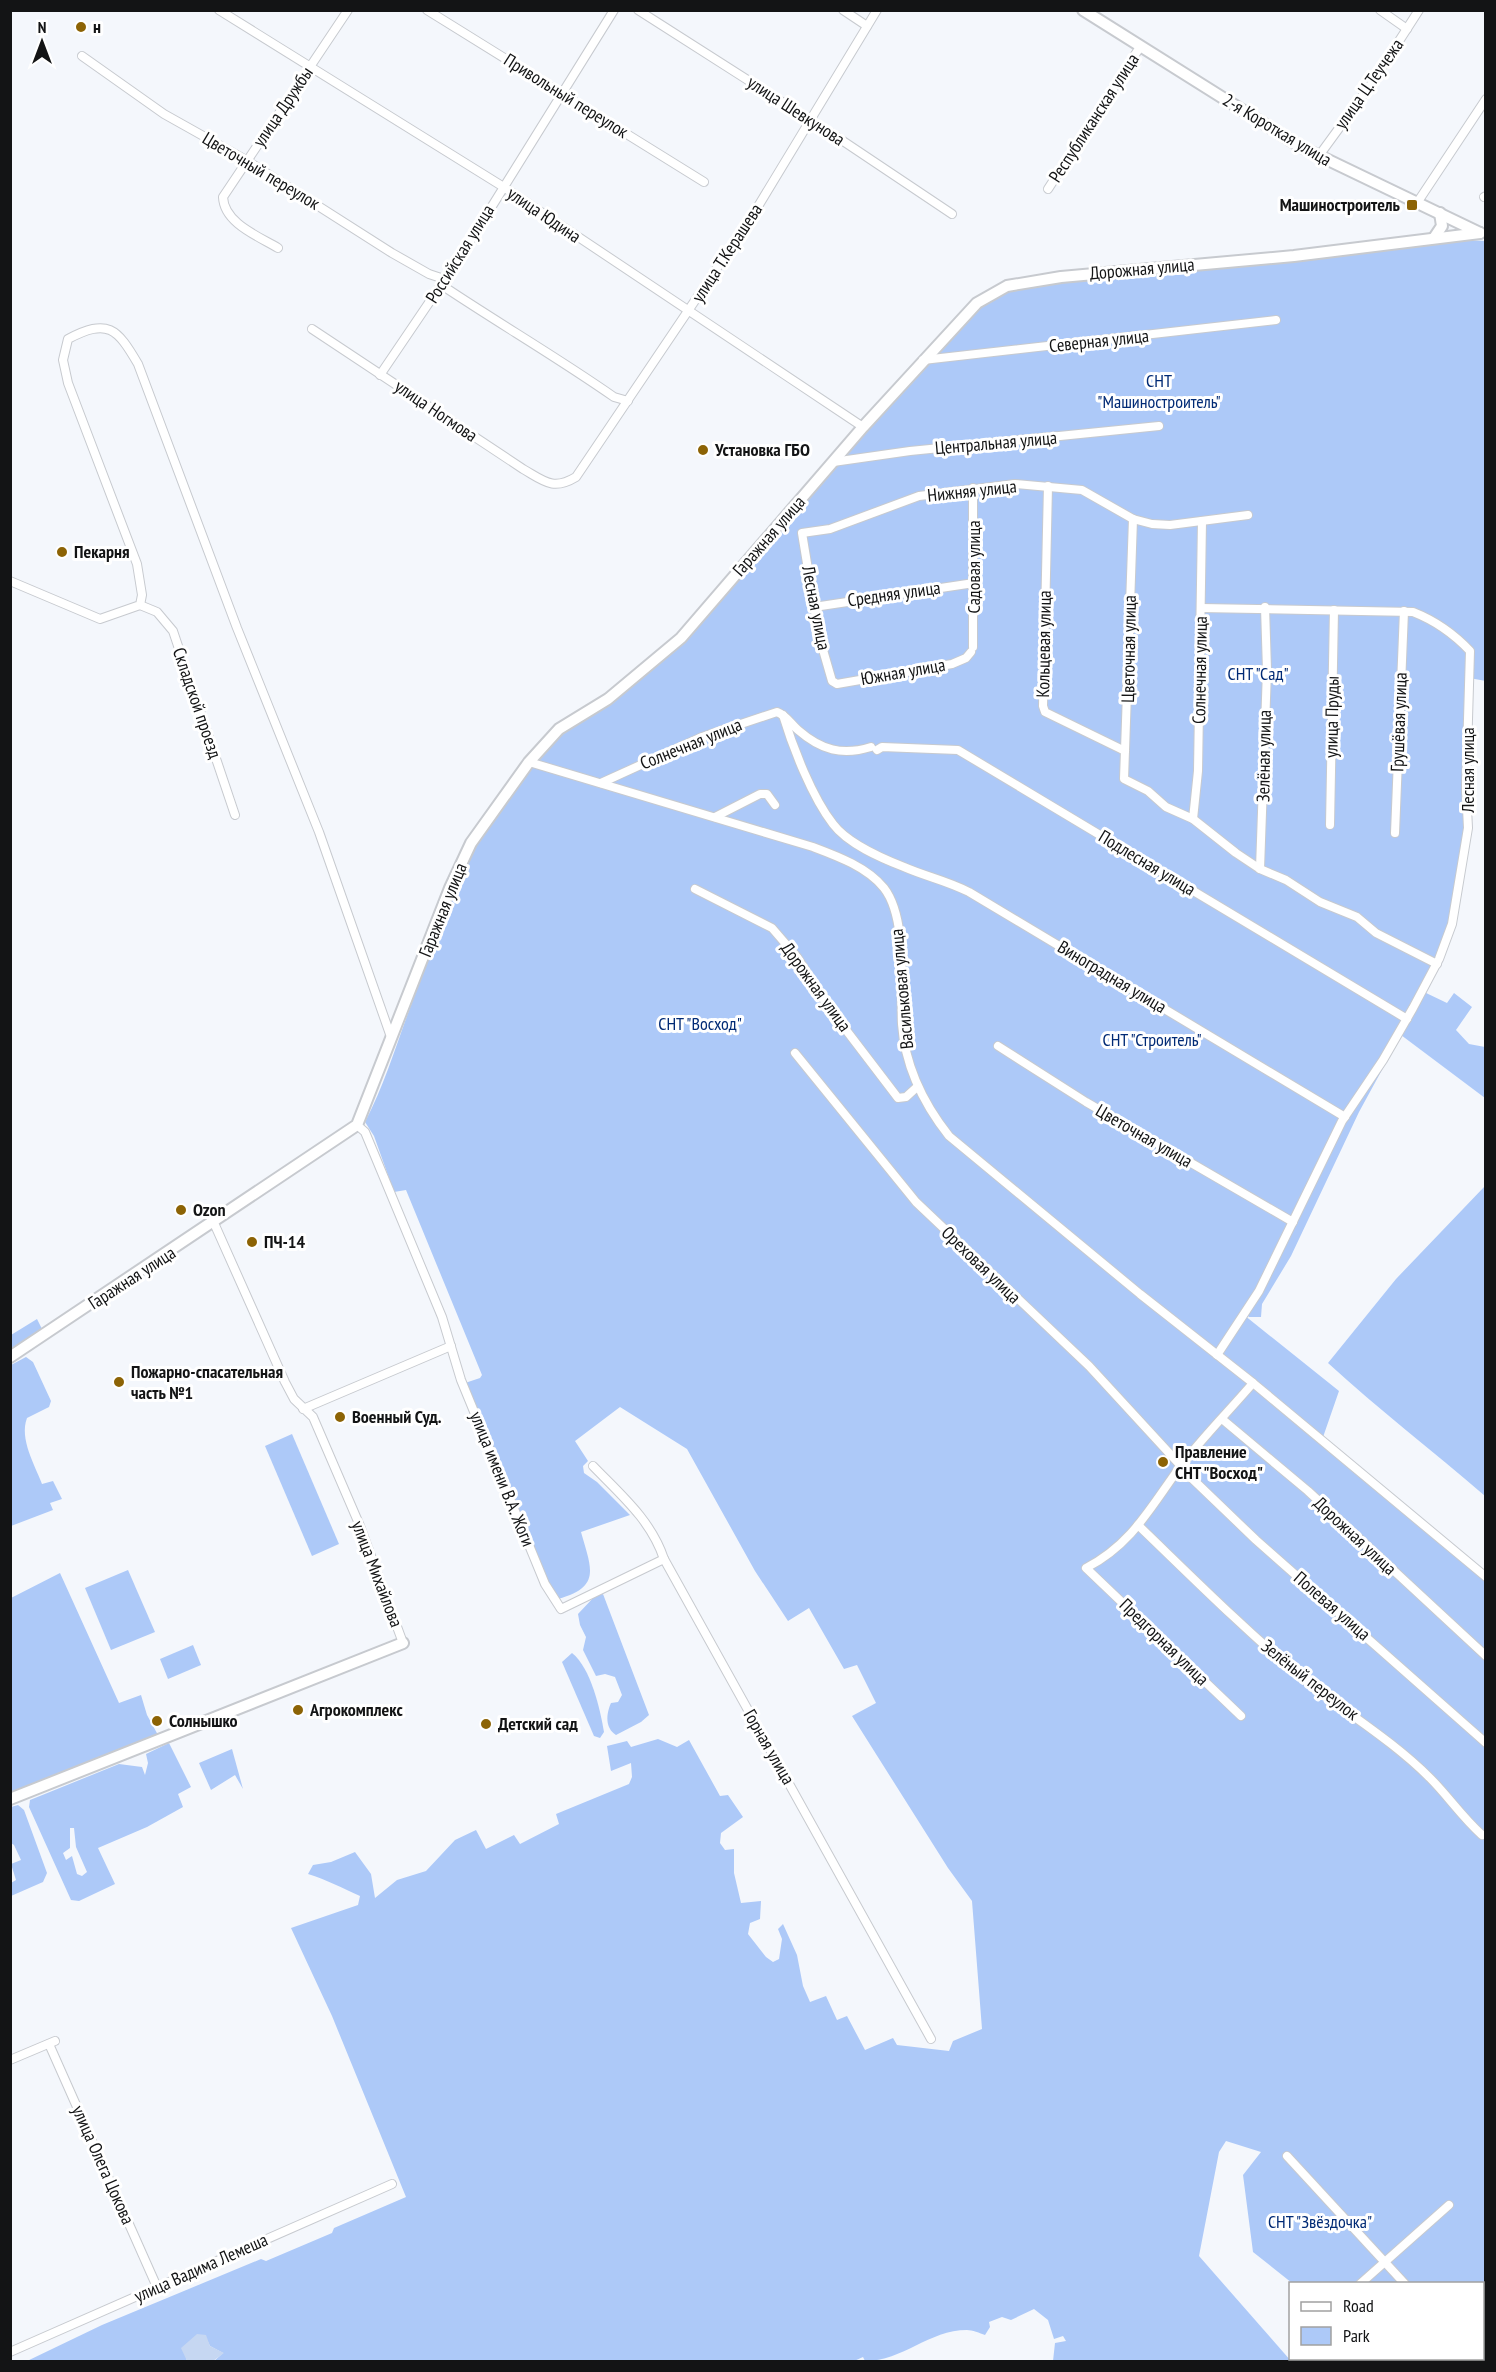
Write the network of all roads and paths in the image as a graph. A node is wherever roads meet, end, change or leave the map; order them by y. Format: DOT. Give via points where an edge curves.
graph roads {
  1 [pos="219,10"];
  2 [pos="348,10"];
  3 [pos="427,10"];
  4 [pos="614,10"];
  5 [pos="638,10"];
  6 [pos="843,10"];
  7 [pos="877,10"];
  8 [pos="1083,10"];
  9 [pos="1380,10"];
  10 [pos="1419,10"];
  11 [pos="867,26"];
  12 [pos="1407,29"];
  13 [pos="1140,46"];
  14 [pos="82,56"];
  15 [pos="310,67"];
  16 [pos="561,93"];
  17 [pos="1485,99"];
  18 [pos="811,122"];
  19 [pos="1318,157"];
  20 [pos="246,160"];
  21 [pos="704,182"];
  22 [pos="502,186"];
  23 [pos="1048,189"];
  24 [pos="1417,203"];
  25 [pos="1440,213"];
  26 [pos="952,214"];
  27 [pos="1483,234"];
  28 [pos="1434,238"];
  29 [pos="278,248"];
  30 [pos="442,282"];
  31 [pos="688,312"];
  32 [pos="1276,320"];
  33 [pos="312,329"];
  34 [pos="922,361"];
  35 [pos="380,375"];
  36 [pos="628,401"];
  37 [pos="863,426"];
  38 [pos="1159,426"];
  39 [pos="833,462"];
  40 [pos="563,485"];
  41 [pos="1048,486"];
  42 [pos="973,488"];
  43 [pos="1248,514"];
  44 [pos="1133,519"];
  45 [pos="1202,521"];
  46 [pos="802,533"];
  47 [pos="10,581"];
  48 [pos="974,583"];
  49 [pos="140,605"];
  50 [pos="814,607"];
  51 [pos="1265,607"];
  52 [pos="1201,608"];
  53 [pos="1334,610"];
  54 [pos="1404,611"];
  55 [pos="972,650"];
  56 [pos="832,681"];
  57 [pos="783,715"];
  58 [pos="1125,751"];
  59 [pos="529,762"];
  60 [pos="601,783"];
  61 [pos="775,805"];
  62 [pos="235,815"];
  63 [pos="715,817"];
  64 [pos="1192,819"];
  65 [pos="1330,825"];
  66 [pos="1395,833"];
  67 [pos="1260,868"];
  68 [pos="695,889"];
  69 [pos="1437,964"];
  70 [pos="1407,1018"];
  71 [pos="392,1037"];
  72 [pos="998,1046"];
  73 [pos="795,1053"];
  74 [pos="917,1087"];
  75 [pos="1345,1117"];
  76 [pos="357,1125"];
  77 [pos="1293,1222"];
  78 [pos="214,1223"];
  79 [pos="451,1346"];
  80 [pos="1217,1355"];
  81 [pos="10,1357"];
  82 [pos="1253,1383"];
  83 [pos="303,1409"];
  84 [pos="1222,1419"];
  85 [pos="592,1466"];
  86 [pos="1181,1467"];
  87 [pos="1138,1525"];
  88 [pos="664,1559"];
  89 [pos="1485,1577"];
  90 [pos="403,1643"];
  91 [pos="1485,1656"];
  92 [pos="1241,1716"];
  93 [pos="1485,1743"];
  94 [pos="10,1799"];
  95 [pos="1482,1835"];
  96 [pos="931,2039"];
  97 [pos="10,2060"];
  98 [pos="1287,2156"];
  99 [pos="392,2184"];
  100 [pos="1449,2205"];
  101 [pos="1384,2261"];
  102 [pos="1361,2282"];
  103 [pos="1404,2282"];
  104 [pos="157,2287"];
  105 [pos="10,2352"];
  1 -- 15 [label="street, улица Юдина"];
  2 -- 15 [label="street, улица Дружбы"];
  3 -- 16 [label="street, Привольный переулок"];
  4 -- 16 [label="street, Российская улица"];
  5 -- 18 [label="street, улица Шевкунова"];
  6 -- 11 [label="street"];
  7 -- 11 [label="street, улица Т.Керашева"];
  8 -- 13 [label="street, 2-я Короткая улица"];
  9 -- 12 [label="street"];
  10 -- 12 [label="street, улица Ц.Теучежа"];
  11 -- 18 [label="street, улица Т.Керашева"];
  12 -- 19 [label="street, улица Ц.Теучежа"];
  13 -- 19 [label="street, 2-я Короткая улица"];
  13 -- 23 [label="street, Республиканская улица"];
  14 -- 20 [label="street, Цветочный переулок" via="164,114"];
  15 -- 20 [label="street, улица Дружбы"];
  15 -- 22 [label="street, улица Юдина"];
  16 -- 21 [label="street, Привольный переулок"];
  16 -- 22 [label="street, Российская улица"];
  17 -- 24 [label="street"];
  18 -- 26 [label="street, улица Шевкунова"];
  18 -- 31 [label="street, улица Т.Керашева"];
  19 -- 24 [label="street, 2-я Короткая улица"];
  20 -- 29 [label="street, улица Дружбы" via="223,197 223,208 231,218"];
  20 -- 30 [label="street, Цветочный переулок"];
  22 -- 30 [label="street, Российская улица"];
  22 -- 31 [label="street, улица Юдина"];
  24 -- 25 [label="street, 2-я Короткая улица"];
  25 -- 27 [label="street, 2-я Короткая улица"];
  25 -- 28 [label="street" via="1442,226"];
  27 -- 28 [label="street, Дорожная улица"];
  28 -- 34 [label="street, Дорожная улица" via="1294,256 1061,276 1007,286 977,303"];
  30 -- 35 [label="street, Российская улица"];
  30 -- 36 [label="street, Цветочный переулок" via="509,331 529,339 614,397"];
  31 -- 36 [label="street, улица Т.Керашева"];
  31 -- 37 [label="street, улица Юдина"];
  32 -- 34 [label="street, Северная улица"];
  33 -- 35 [label="street, улица Ногмова"];
  34 -- 37 [label="street, Дорожная улица"];
  35 -- 40 [label="street, улица Ногмова" via="523,469 550,484"];
  36 -- 40 [label="street, улица Т.Керашева" via="576,477"];
  37 -- 39 [label="street, Гаражная улица"];
  38 -- 39 [label="street, Центральная улица"];
  39 -- 59 [label="street, Гаражная улица" via="681,638 608,699 559,729"];
  41 -- 42 [label="street, Нижняя улица"];
  41 -- 44 [label="street, Нижняя улица" via="1082,490"];
  41 -- 58 [label="street, Кольцевая улица" via="1043,706 1046,712"];
  42 -- 46 [label="street, Нижняя улица" via="919,496 830,529"];
  42 -- 48 [label="street, Садовая улица"];
  43 -- 45 [label="street, Нижняя улица"];
  44 -- 45 [label="street, Нижняя улица" via="1170,525"];
  44 -- 58 [label="street, Цветочная улица"];
  45 -- 52 [label="street, Солнечная улица"];
  46 -- 50 [label="street, Лесная улица"];
  47 -- 49 [label="street" via="100,619"];
  48 -- 50 [label="street, Средняя улица"];
  48 -- 55 [label="street, Садовая улица"];
  49 -- 62 [label="street, Складской проезд" via="157,612 173,631"];
  49 -- 71 [label="street" via="137,564 63,360 68,339 88,328 106,329 122,336 138,364 315,823"];
  50 -- 56 [label="street, Лесная улица"];
  51 -- 52 [label="street"];
  51 -- 53 [label="street"];
  51 -- 67 [label="street, Зелёная улица"];
  52 -- 64 [label="street, Солнечная улица" via="1198,771"];
  53 -- 54 [label="street"];
  53 -- 65 [label="street, улица Пруды"];
  54 -- 66 [label="street, Грушёвая улица"];
  54 -- 69 [label="street, Лесная улица" via="1431,619 1453,633 1470,651 1468,828 1452,924"];
  55 -- 56 [label="street, Южная улица" via="966,658 952,664 837,684"];
  57 -- 60 [label="street, Солнечная улица" via="777,712 702,737"];
  57 -- 70 [label="street, Подлесная улица" via="810,740 842,753 882,747 958,750"];
  57 -- 75 [label="street, Виноградная улица" via="793,746 833,825 854,843 905,868 942,878 969,892"];
  58 -- 64 [label="street, Цветочная улица" via="1124,779"];
  59 -- 60 [label="street"];
  59 -- 71 [label="street, Гаражная улица" via="471,843"];
  60 -- 63 [label="street, Васильковая улица"];
  61 -- 63 [label="street" via="767,794 760,794"];
  63 -- 74 [label="street, Васильковая улица" via="843,858 884,889 898,930 902,1024"];
  64 -- 67 [label="street"];
  67 -- 69 [label="street" via="1320,902 1358,917 1376,933"];
  68 -- 74 [label="street, Дорожная улица" via="772,927 898,1098"];
  69 -- 70 [label="street"];
  70 -- 75 [label="street"];
  71 -- 76 [label="street, Гаражная улица"];
  72 -- 77 [label="street, Цветочная улица" via="1086,1102"];
  73 -- 86 [label="street, Ореховая улица" via="916,1202 1089,1366"];
  74 -- 80 [label="street, Васильковая улица" via="928,1109 950,1136"];
  75 -- 77 [label="street"];
  76 -- 78 [label="street, Гаражная улица"];
  76 -- 79 [label="street, улица имени В.А. Жоги" via="365,1132"];
  77 -- 80 [label="street" via="1259,1291"];
  78 -- 81 [label="street, Гаражная улица"];
  78 -- 83 [label="street, улица Михайлова" via="285,1382"];
  79 -- 83 [label="street"];
  79 -- 88 [label="street, улица имени В.А. Жоги" via="461,1380 541,1573 561,1609"];
  80 -- 82 [label="street, Васильковая улица"];
  82 -- 84 [label="street"];
  82 -- 89 [label="street, Васильковая улица"];
  83 -- 90 [label="street, улица Михайлова" via="313,1417"];
  84 -- 86 [label="street"];
  84 -- 91 [label="street, Дорожная улица" via="1308,1491"];
  85 -- 88 [label="street, Горная улица" via="657,1537"];
  86 -- 87 [label="street"];
  86 -- 93 [label="street, Полевая улица"];
  87 -- 92 [label="street, Предгорная улица" via="1106,1558 1086,1568"];
  87 -- 95 [label="street, Зелёный переулок" via="1239,1624 1430,1777"];
  88 -- 96 [label="street, Горная улица"];
  90 -- 94 [label="street, улица Михайлова"];
  97 -- 104 [label="street, улица Олега Цокова" via="52,2042"];
  98 -- 101 [label="street"];
  99 -- 104 [label="street, улица Вадима Лемеша"];
  100 -- 101 [label="street"];
  101 -- 102 [label="street"];
  101 -- 103 [label="street"];
  104 -- 105 [label="street, улица Вадима Лемеша"];
}
